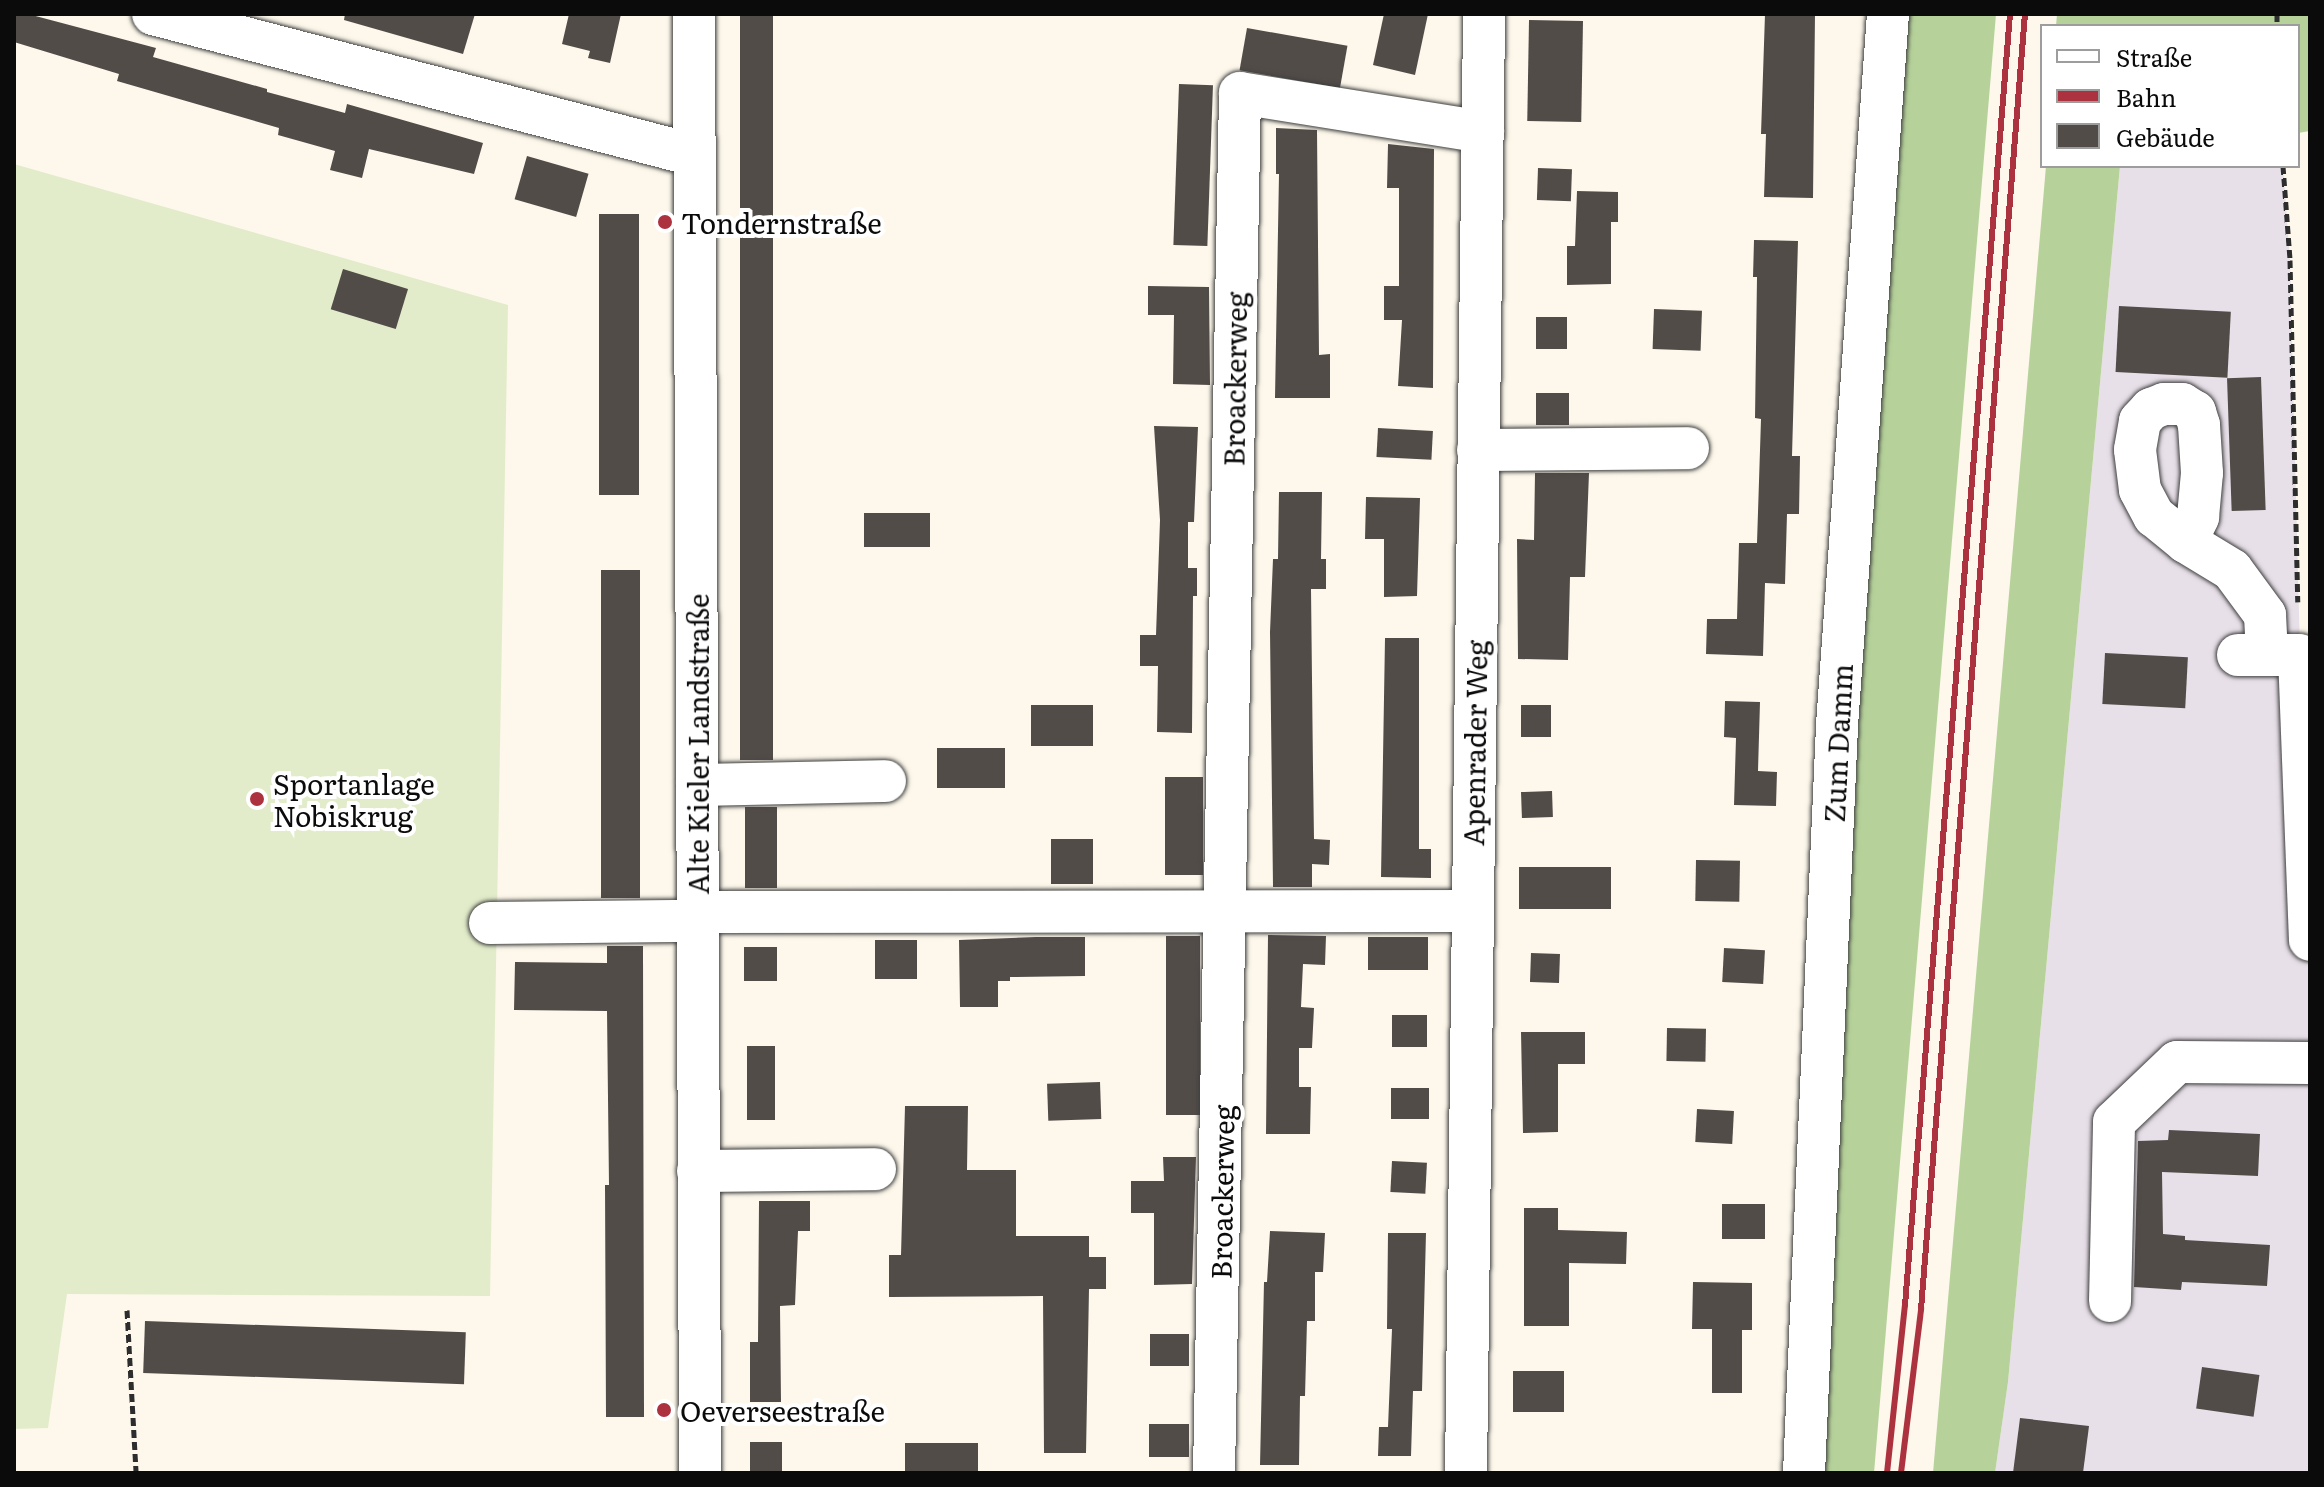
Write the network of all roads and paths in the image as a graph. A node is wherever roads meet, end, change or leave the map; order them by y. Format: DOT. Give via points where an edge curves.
graph roads {
  1 [pos="153,14"];
  2 [pos="694,14"];
  3 [pos="1484,14"];
  4 [pos="1888,14"];
  5 [pos="1483,132"];
  6 [pos="694,155"];
  7 [pos="2283,168"];
  8 [pos="1688,448"];
  9 [pos="1478,450"];
  10 [pos="2186,542"];
  11 [pos="2268,655"];
  12 [pos="885,781"];
  13 [pos="697,785"];
  14 [pos="1472,911"];
  15 [pos="1227,912"];
  16 [pos="698,916"];
  17 [pos="490,923"];
  18 [pos="2310,940"];
  19 [pos="2310,1063"];
  20 [pos="875,1169"];
  21 [pos="698,1171"];
  22 [pos="2110,1301"];
  23 [pos="127,1310"];
  24 [pos="136,1473"];
  25 [pos="700,1473"];
  26 [pos="1214,1473"];
  27 [pos="1466,1473"];
  28 [pos="1804,1473"];
  1 -- 6 [label="street"];
  2 -- 6 [label="street, Alte Kieler Landstraße"];
  3 -- 5 [label="street, Apenrader Weg"];
  4 -- 28 [label="street, Zum Damm" via="1837,725"];
  5 -- 9 [label="street, Apenrader Weg"];
  5 -- 15 [label="street, Broackerweg" via="1240,93"];
  6 -- 13 [label="street, Alte Kieler Landstraße"];
  7 -- 11 [label="path" via="2290,260"];
  8 -- 9 [label="street"];
  9 -- 14 [label="street, Apenrader Weg"];
  10 -- 11 [label="street" via="2232,570 2265,615"];
  11 -- 18 [label="street"];
  12 -- 13 [label="street"];
  13 -- 16 [label="street, Alte Kieler Landstraße"];
  14 -- 15 [label="street"];
  14 -- 27 [label="street, Apenrader Weg"];
  15 -- 16 [label="street"];
  15 -- 26 [label="street, Broackerweg"];
  16 -- 17 [label="street"];
  16 -- 21 [label="street, Alte Kieler Landstraße"];
  19 -- 22 [label="street" via="2177,1062 2114,1122"];
  20 -- 21 [label="street"];
  21 -- 25 [label="street, Alte Kieler Landstraße"];
  23 -- 24 [label="path"];
}
